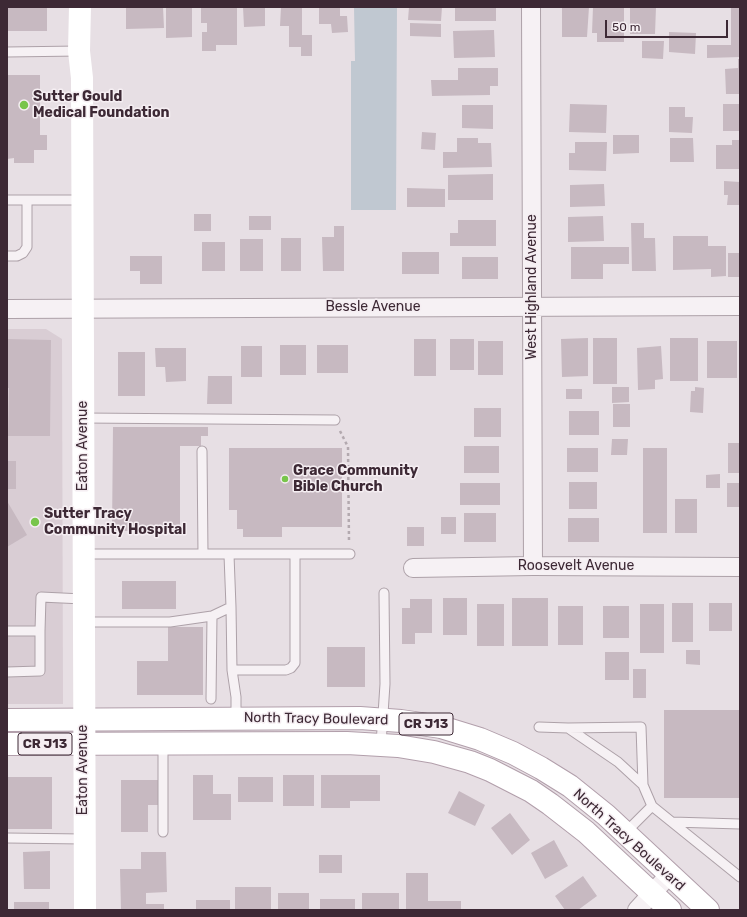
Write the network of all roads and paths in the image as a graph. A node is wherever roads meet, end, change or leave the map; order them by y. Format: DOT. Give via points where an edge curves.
graph roads {
  1 [pos="80,7"];
  2 [pos="532,7"];
  3 [pos="79,51"];
  4 [pos="7,52"];
  5 [pos="7,200"];
  6 [pos="26,200"];
  7 [pos="82,200"];
  8 [pos="7,256"];
  9 [pos="740,306"];
  10 [pos="533,307"];
  11 [pos="7,308"];
  12 [pos="83,308"];
  13 [pos="83,418"];
  14 [pos="335,420"];
  15 [pos="202,451"];
  16 [pos="84,554"];
  17 [pos="203,554"];
  18 [pos="350,554"];
  19 [pos="230,555"];
  20 [pos="295,555"];
  21 [pos="533,566"];
  22 [pos="740,567"];
  23 [pos="413,568"];
  24 [pos="384,593"];
  25 [pos="83,599"];
  26 [pos="231,607"];
  27 [pos="212,616"];
  28 [pos="83,622"];
  29 [pos="7,631"];
  30 [pos="40,631"];
  31 [pos="232,670"];
  32 [pos="7,672"];
  33 [pos="211,699"];
  34 [pos="236,718"];
  35 [pos="83,719"];
  36 [pos="383,719"];
  37 [pos="7,720"];
  38 [pos="540,727"];
  39 [pos="568,728"];
  40 [pos="7,744"];
  41 [pos="84,744"];
  42 [pos="163,744"];
  43 [pos="382,744"];
  44 [pos="643,785"];
  45 [pos="652,806"];
  46 [pos="672,822"];
  47 [pos="740,824"];
  48 [pos="163,832"];
  49 [pos="625,833"];
  50 [pos="7,838"];
  51 [pos="84,839"];
  52 [pos="669,875"];
  53 [pos="740,877"];
  54 [pos="652,893"];
  55 [pos="85,910"];
  56 [pos="637,910"];
  57 [pos="670,910"];
  58 [pos="708,910"];
  1 -- 3 [label="main road, Eaton Avenue"];
  2 -- 10 [label="street, West Highland Avenue"];
  3 -- 4 [label="lane"];
  3 -- 7 [label="main road, Eaton Avenue" via="82,78"];
  5 -- 6 [label="lane"];
  6 -- 7 [label="lane"];
  6 -- 8 [label="lane" via="27,246 23,254"];
  7 -- 12 [label="main road, Eaton Avenue"];
  9 -- 10 [label="street, Bessle Avenue"];
  10 -- 12 [label="street, Bessle Avenue"];
  10 -- 21 [label="street, West Highland Avenue"];
  11 -- 12 [label="street, Bessle Avenue"];
  12 -- 13 [label="main road, Eaton Avenue"];
  13 -- 14 [label="lane"];
  13 -- 16 [label="main road, Eaton Avenue"];
  14 -- 18 [label="path" via="348,447"];
  15 -- 17 [label="lane"];
  16 -- 17 [label="lane"];
  16 -- 25 [label="main road, Eaton Avenue"];
  17 -- 19 [label="lane"];
  18 -- 20 [label="lane"];
  19 -- 20 [label="lane"];
  19 -- 26 [label="lane"];
  20 -- 31 [label="lane" via="295,663 286,670"];
  21 -- 22 [label="street, Roosevelt Avenue"];
  21 -- 23 [label="street, Roosevelt Avenue"];
  24 -- 36 [label="lane"];
  25 -- 28 [label="main road, Eaton Avenue"];
  25 -- 30 [label="lane" via="41,597"];
  26 -- 27 [label="lane"];
  26 -- 31 [label="lane"];
  27 -- 28 [label="lane" via="170,622"];
  27 -- 33 [label="lane"];
  28 -- 35 [label="main road, Eaton Avenue"];
  29 -- 30 [label="lane"];
  30 -- 32 [label="lane" via="40,671"];
  31 -- 34 [label="lane"];
  34 -- 35 [label="main road, North Tracy Boulevard / CR J13"];
  34 -- 36 [label="main road, North Tracy Boulevard / CR J13"];
  35 -- 37 [label="main road, North Tracy Boulevard / CR J13"];
  35 -- 41 [label="main road, Eaton Avenue"];
  36 -- 43 [label="lane"];
  36 -- 49 [label="main road, North Tracy Boulevard / CR J13" via="441,727 513,753 570,786"];
  38 -- 39 [label="lane"];
  39 -- 44 [label="lane" via="618,762"];
  39 -- 44 [label="lane" via="641,727"];
  40 -- 41 [label="main road, North Tracy Boulevard / CR J13"];
  41 -- 42 [label="main road, North Tracy Boulevard / CR J13"];
  41 -- 51 [label="main road, Eaton Avenue"];
  42 -- 43 [label="main road, North Tracy Boulevard / CR J13"];
  42 -- 48 [label="lane"];
  43 -- 54 [label="main road, North Tracy Boulevard / CR J13" via="453,757 490,770 524,788 569,818"];
  44 -- 45 [label="lane"];
  45 -- 46 [label="lane"];
  45 -- 49 [label="lane"];
  46 -- 47 [label="lane"];
  46 -- 53 [label="lane"];
  49 -- 52 [label="main road, North Tracy Boulevard / CR J13"];
  50 -- 51 [label="lane"];
  51 -- 55 [label="main road, Eaton Avenue"];
  52 -- 54 [label="street"];
  52 -- 58 [label="main road, North Tracy Boulevard / CR J13"];
  54 -- 56 [label="street"];
  54 -- 57 [label="main road, North Tracy Boulevard / CR J13"];
}
